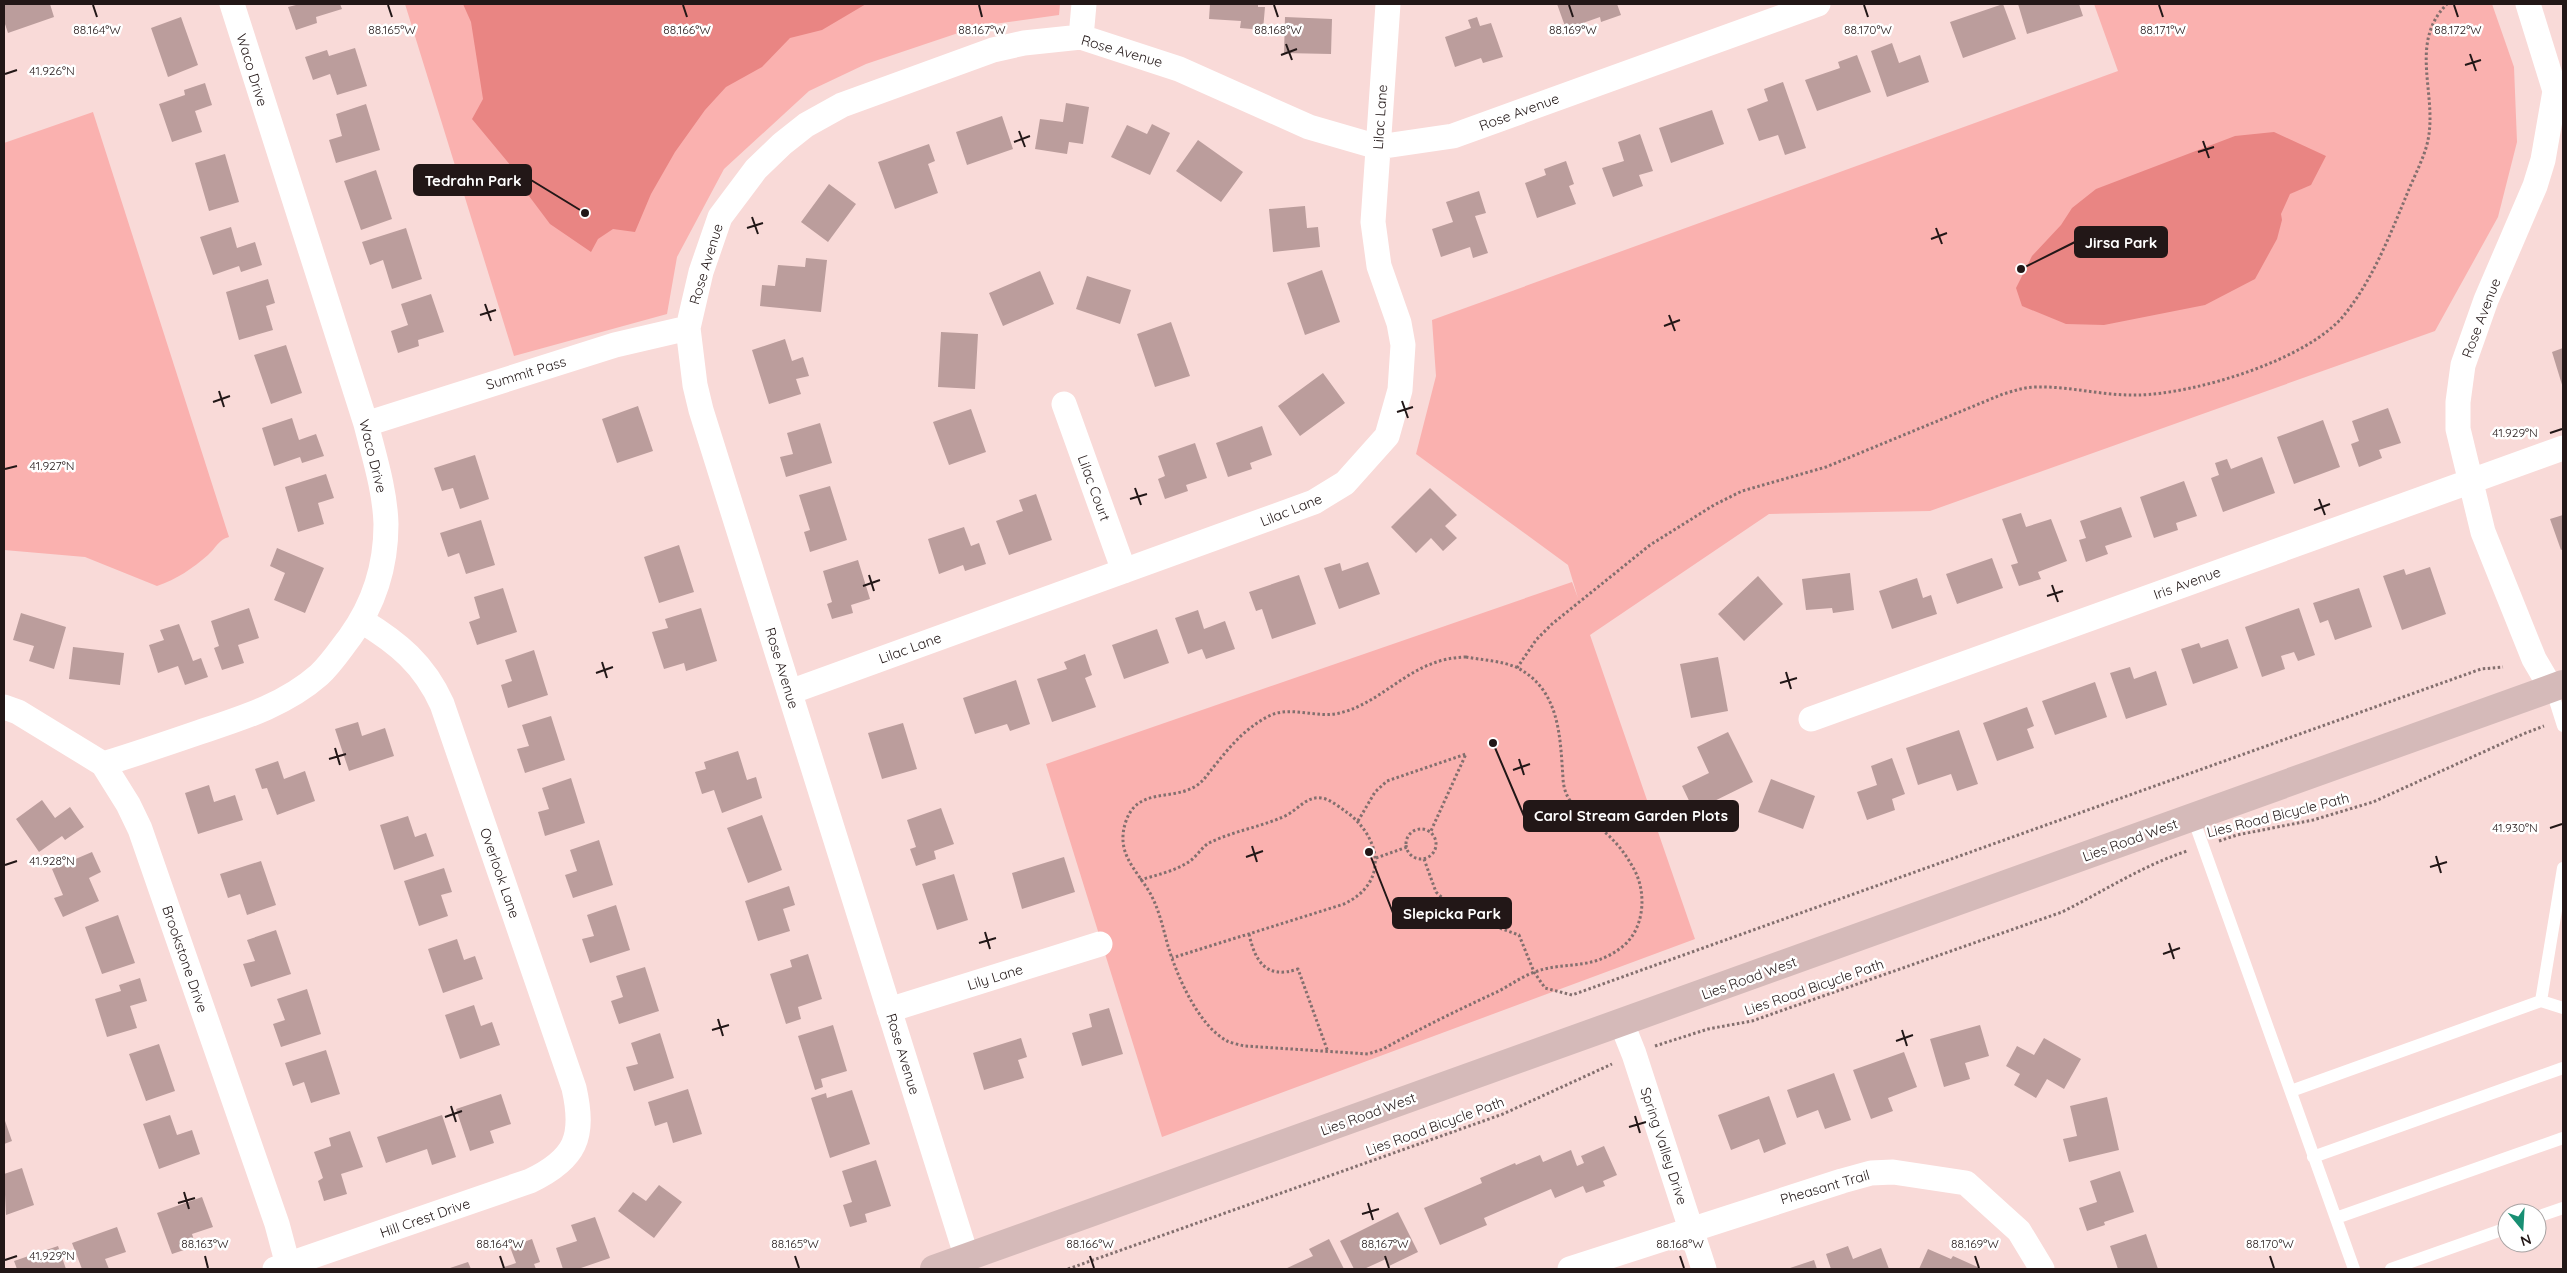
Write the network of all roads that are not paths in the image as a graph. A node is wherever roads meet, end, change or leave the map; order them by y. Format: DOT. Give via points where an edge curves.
graph roads {
  1 [pos="232,4"];
  2 [pos="1084,4"];
  3 [pos="1388,4"];
  4 [pos="1818,4"];
  5 [pos="2528,4"];
  6 [pos="1081,37"];
  7 [pos="2559,90"];
  8 [pos="1378,147"];
  9 [pos="688,328"];
  10 [pos="1064,404"];
  11 [pos="366,424"];
  12 [pos="2563,448"];
  13 [pos="2471,481"];
  14 [pos="1124,571"];
  15 [pos="362,621"];
  16 [pos="2557,686"];
  17 [pos="790,692"];
  18 [pos="4,707"];
  19 [pos="1811,719"];
  20 [pos="2562,723"];
  21 [pos="103,764"];
  22 [pos="2193,818"];
  23 [pos="2563,868"];
  24 [pos="1100,944"];
  25 [pos="2541,1001"];
  26 [pos="2563,1008"];
  27 [pos="889,1010"];
  28 [pos="1622,1024"];
  29 [pos="2563,1068"];
  30 [pos="2291,1091"];
  31 [pos="2563,1138"];
  32 [pos="568,1154"];
  33 [pos="2313,1158"];
  34 [pos="2563,1208"];
  35 [pos="2547,1214"];
  36 [pos="2336,1218"];
  37 [pos="1691,1228"];
  38 [pos="2497,1232"];
  39 [pos="967,1258"];
  40 [pos="284,1268"];
  41 [pos="934,1269"];
  42 [pos="1570,1269"];
  43 [pos="1704,1269"];
  44 [pos="2042,1269"];
  45 [pos="2354,1269"];
  46 [pos="2391,1269"];
  1 -- 11 [label="street, Waco Drive"];
  2 -- 6 [label="street"];
  3 -- 8 [label="street, Lilac Lane"];
  4 -- 8 [label="street, Rose Avenue" via="1453,136"];
  5 -- 7 [label="street, Rose Avenue"];
  6 -- 8 [label="street, Rose Avenue" via="1179,69 1309,127"];
  6 -- 9 [label="street, Rose Avenue" via="993,50 842,105 806,125 756,169 720,217 701,272"];
  7 -- 13 [label="street, Rose Avenue" via="2536,186 2483,308 2464,365 2458,402 2458,429"];
  8 -- 14 [label="street, Lilac Lane" via="1373,222 1375,246 1399,323 1404,361 1400,390 1387,436 1345,483 1314,502"];
  9 -- 11 [label="street, Summit Pass" via="616,345"];
  9 -- 17 [label="street, Rose Avenue" via="701,410"];
  10 -- 14 [label="street, Lilac Court"];
  11 -- 15 [label="street, Waco Drive" via="383,494 386,524 383,560 375,592"];
  12 -- 13 [label="street, Iris Avenue"];
  13 -- 16 [label="street, Rose Avenue" via="2483,532 2534,659"];
  13 -- 19 [label="street, Iris Avenue"];
  14 -- 17 [label="street, Lilac Lane"];
  15 -- 21 [label="street, Waco Drive" via="318,675 278,703"];
  15 -- 32 [label="street, Overlook Lane" via="393,640 424,670 442,704 574,1088 578,1106 578,1139"];
  16 -- 20 [label="lane"];
  16 -- 22 [label="street, Lies Road West"];
  17 -- 27 [label="street, Rose Avenue"];
  18 -- 21 [label="street, Brookstone Drive" via="18,712"];
  21 -- 40 [label="street, Brookstone Drive" via="140,829 277,1224"];
  22 -- 28 [label="street, Lies Road West"];
  22 -- 30 [label="lane"];
  23 -- 25 [label="lane"];
  24 -- 27 [label="street, Lily Lane"];
  25 -- 26 [label="lane"];
  25 -- 30 [label="lane"];
  27 -- 39 [label="street, Rose Avenue"];
  28 -- 37 [label="street, Spring Valley Drive"];
  28 -- 39 [label="street, Lies Road West"];
  29 -- 33 [label="lane"];
  30 -- 33 [label="lane"];
  31 -- 36 [label="lane"];
  32 -- 40 [label="street, Hill Crest Drive" via="530,1181"];
  33 -- 36 [label="lane"];
  34 -- 35 [label="lane"];
  36 -- 45 [label="lane"];
  37 -- 42 [label="street, Pheasant Trail"];
  37 -- 43 [label="street, Spring Valley Drive"];
  37 -- 44 [label="street, Pheasant Trail" via="1861,1176 1910,1173 1966,1183 2019,1231"];
  38 -- 46 [label="lane"];
  39 -- 41 [label="street, Lies Road West"];
}
